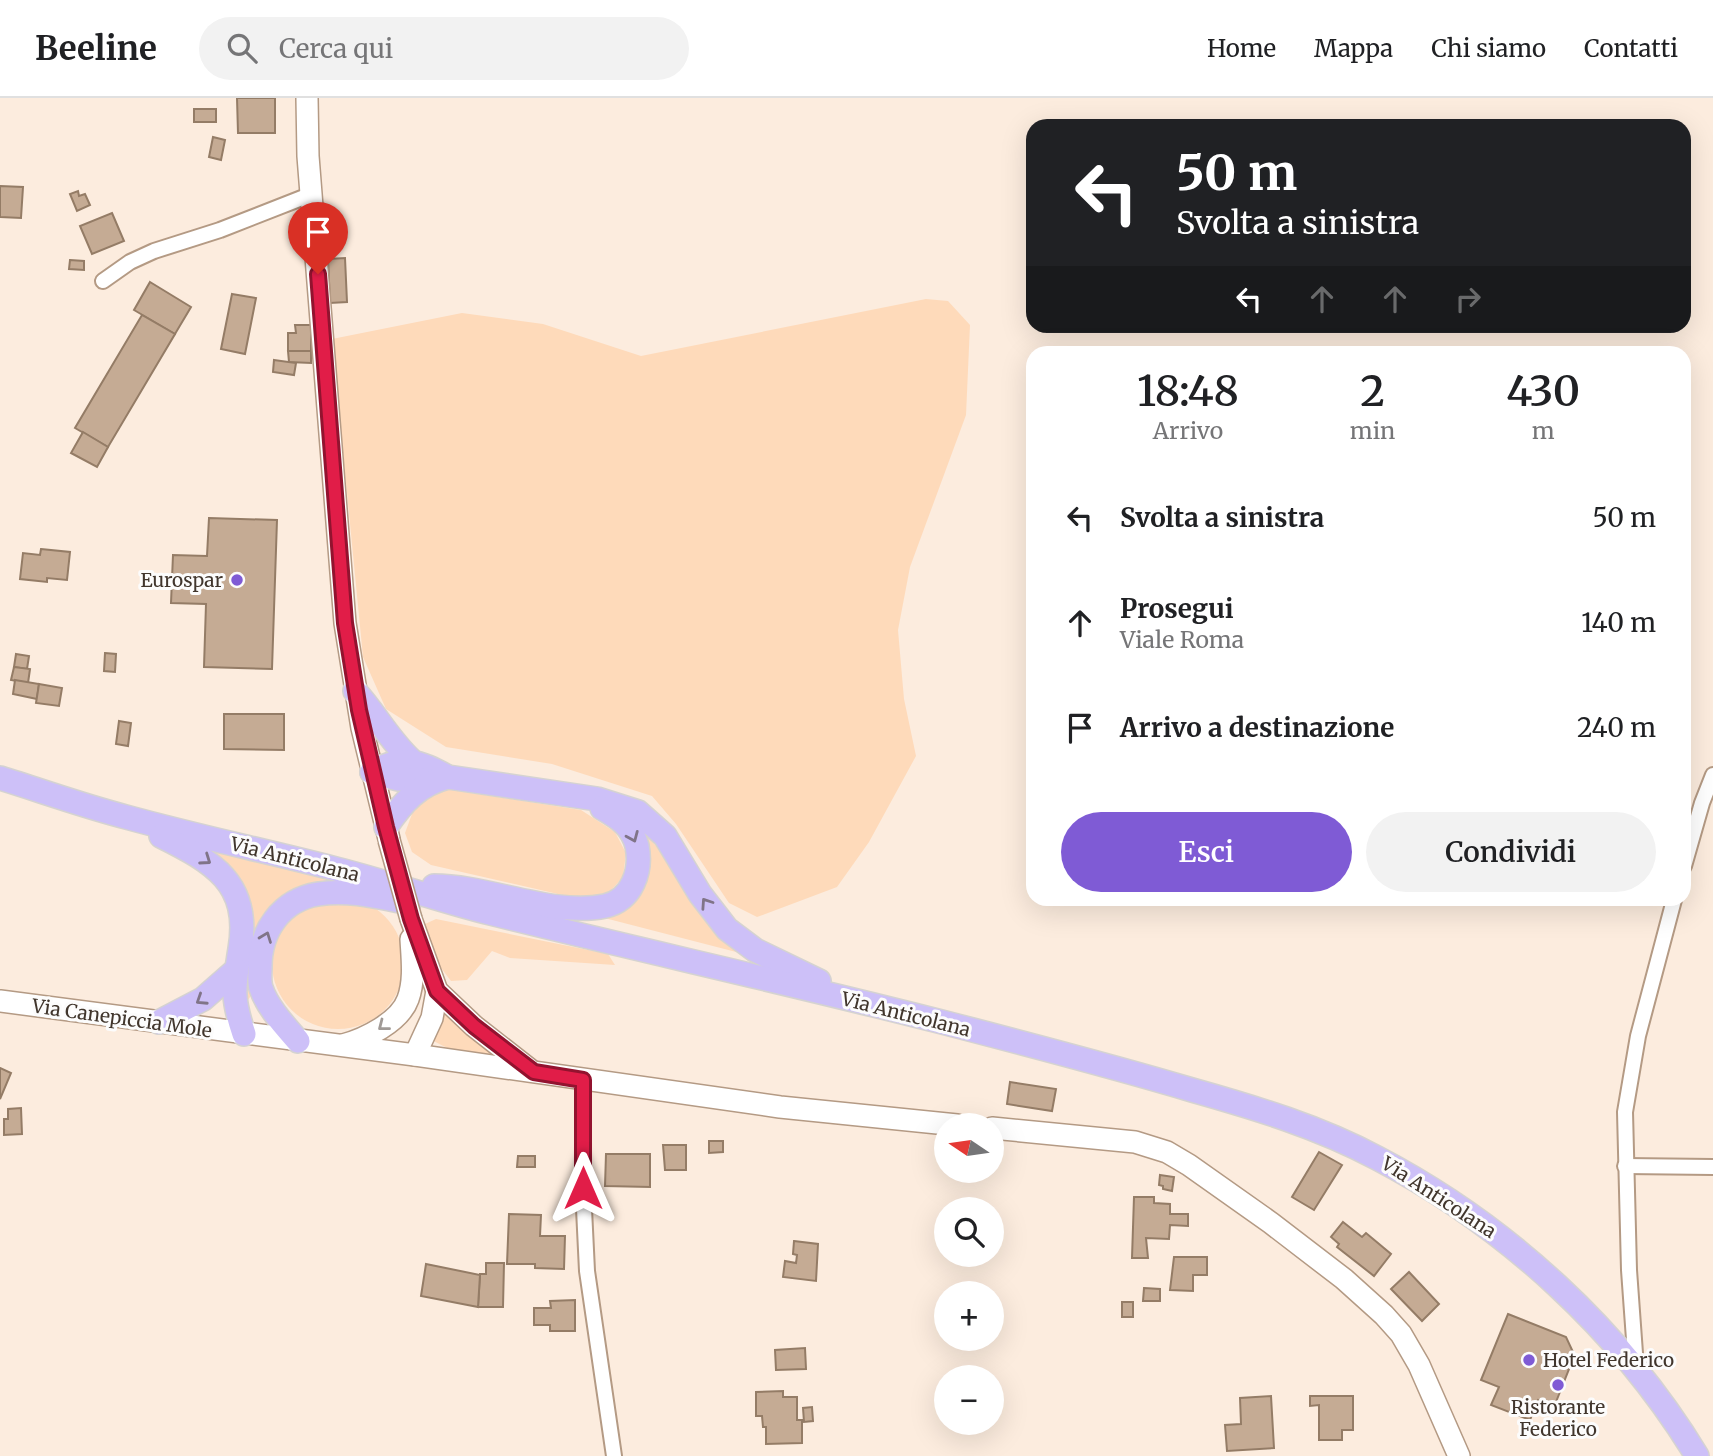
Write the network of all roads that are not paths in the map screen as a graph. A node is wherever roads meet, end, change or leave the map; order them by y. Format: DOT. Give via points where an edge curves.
graph roads {
  1 [pos="307,98"];
  2 [pos="312,194"];
  3 [pos="103,281"];
  4 [pos="355,691"];
  5 [pos="412,761"];
  6 [pos="372,772"];
  7 [pos="1713,775"];
  8 [pos="0,778"];
  9 [pos="440,779"];
  10 [pos="580,798"];
  11 [pos="124,817"];
  12 [pos="388,833"];
  13 [pos="1691,842"];
  14 [pos="410,889"];
  15 [pos="1672,906"];
  16 [pos="484,912"];
  17 [pos="411,919"];
  18 [pos="236,970"];
  19 [pos="261,988"];
  20 [pos="437,991"];
  21 [pos="0,1001"];
  22 [pos="408,1002"];
  23 [pos="873,1005"];
  24 [pos="159,1022"];
  25 [pos="244,1034"];
  26 [pos="298,1041"];
  27 [pos="337,1046"];
  28 [pos="415,1055"];
  29 [pos="534,1072"];
  30 [pos="583,1080"];
  31 [pos="934,1123"];
  32 [pos="1004,1129"];
  33 [pos="1625,1166"];
  34 [pos="1713,1167"];
  35 [pos="1636,1372"];
  36 [pos="614,1456"];
  37 [pos="1459,1456"];
  38 [pos="1697,1456"];
  1 -- 2 [label="street"];
  2 -- 3 [label="street" via="154,251"];
  2 -- 4 [label="street" via="345,623"];
  4 -- 5 [label="main road"];
  4 -- 6 [label="street"];
  5 -- 6 [label="main road" via="394,761"];
  5 -- 9 [label="main road"];
  6 -- 9 [label="main road" via="398,779"];
  6 -- 12 [label="street"];
  7 -- 13 [label="street"];
  8 -- 11 [label="main road, Via Anticolana"];
  9 -- 10 [label="main road"];
  9 -- 12 [label="main road" via="411,795"];
  10 -- 14 [label="main road, one-way" via="622,820 635,840 636,877 613,903 580,908 457,888"];
  23 -- 10 [label="main road, one-way" via="784,966 738,939 716,917 656,826 630,808"];
  11 -- 14 [label="main road, Via Anticolana"];
  11 -- 18 [label="main road, one-way" via="204,858 226,878 237,897 242,920"];
  12 -- 17 [label="street, bridge"];
  14 -- 16 [label="main road, Via Anticolana"];
  15 -- 33 [label="street" via="1629,1081"];
  19 -- 16 [label="main road, one-way" via="260,962 267,932 286,908 307,897 354,892 438,909"];
  16 -- 23 [label="main road, Via Anticolana"];
  17 -- 20 [label="street"];
  17 -- 22 [label="street"];
  18 -- 24 [label="main road, one-way" via="203,999"];
  18 -- 25 [label="main road" via="234,1000"];
  19 -- 25 [label="main road"];
  19 -- 26 [label="main road"];
  20 -- 28 [label="street" via="432,1018"];
  20 -- 29 [label="street"];
  21 -- 24 [label="street, Via Canepiccia Mole"];
  22 -- 27 [label="street, one-way" via="378,1031"];
  22 -- 28 [label="street"];
  23 -- 35 [label="main road, Via Anticolana" via="1119,1068 1302,1124 1357,1147 1440,1194 1506,1241 1581,1309"];
  24 -- 25 [label="street, Via Canepiccia Mole"];
  25 -- 26 [label="street, Via Canepiccia Mole"];
  26 -- 27 [label="street, Via Canepiccia Mole"];
  27 -- 28 [label="street, Via Canepiccia Mole"];
  28 -- 29 [label="street, Via Canepiccia Mole"];
  29 -- 30 [label="street, Via Canepiccia Mole"];
  30 -- 31 [label="street, Via Canepiccia Mole"];
  30 -- 36 [label="street" via="587,1271"];
  32 -- 37 [label="street" via="1135,1142 1167,1152 1200,1172 1334,1271 1384,1315 1419,1364"];
  33 -- 34 [label="street"];
  33 -- 35 [label="street"];
  35 -- 38 [label="main road, Via Anticolana"];
}
